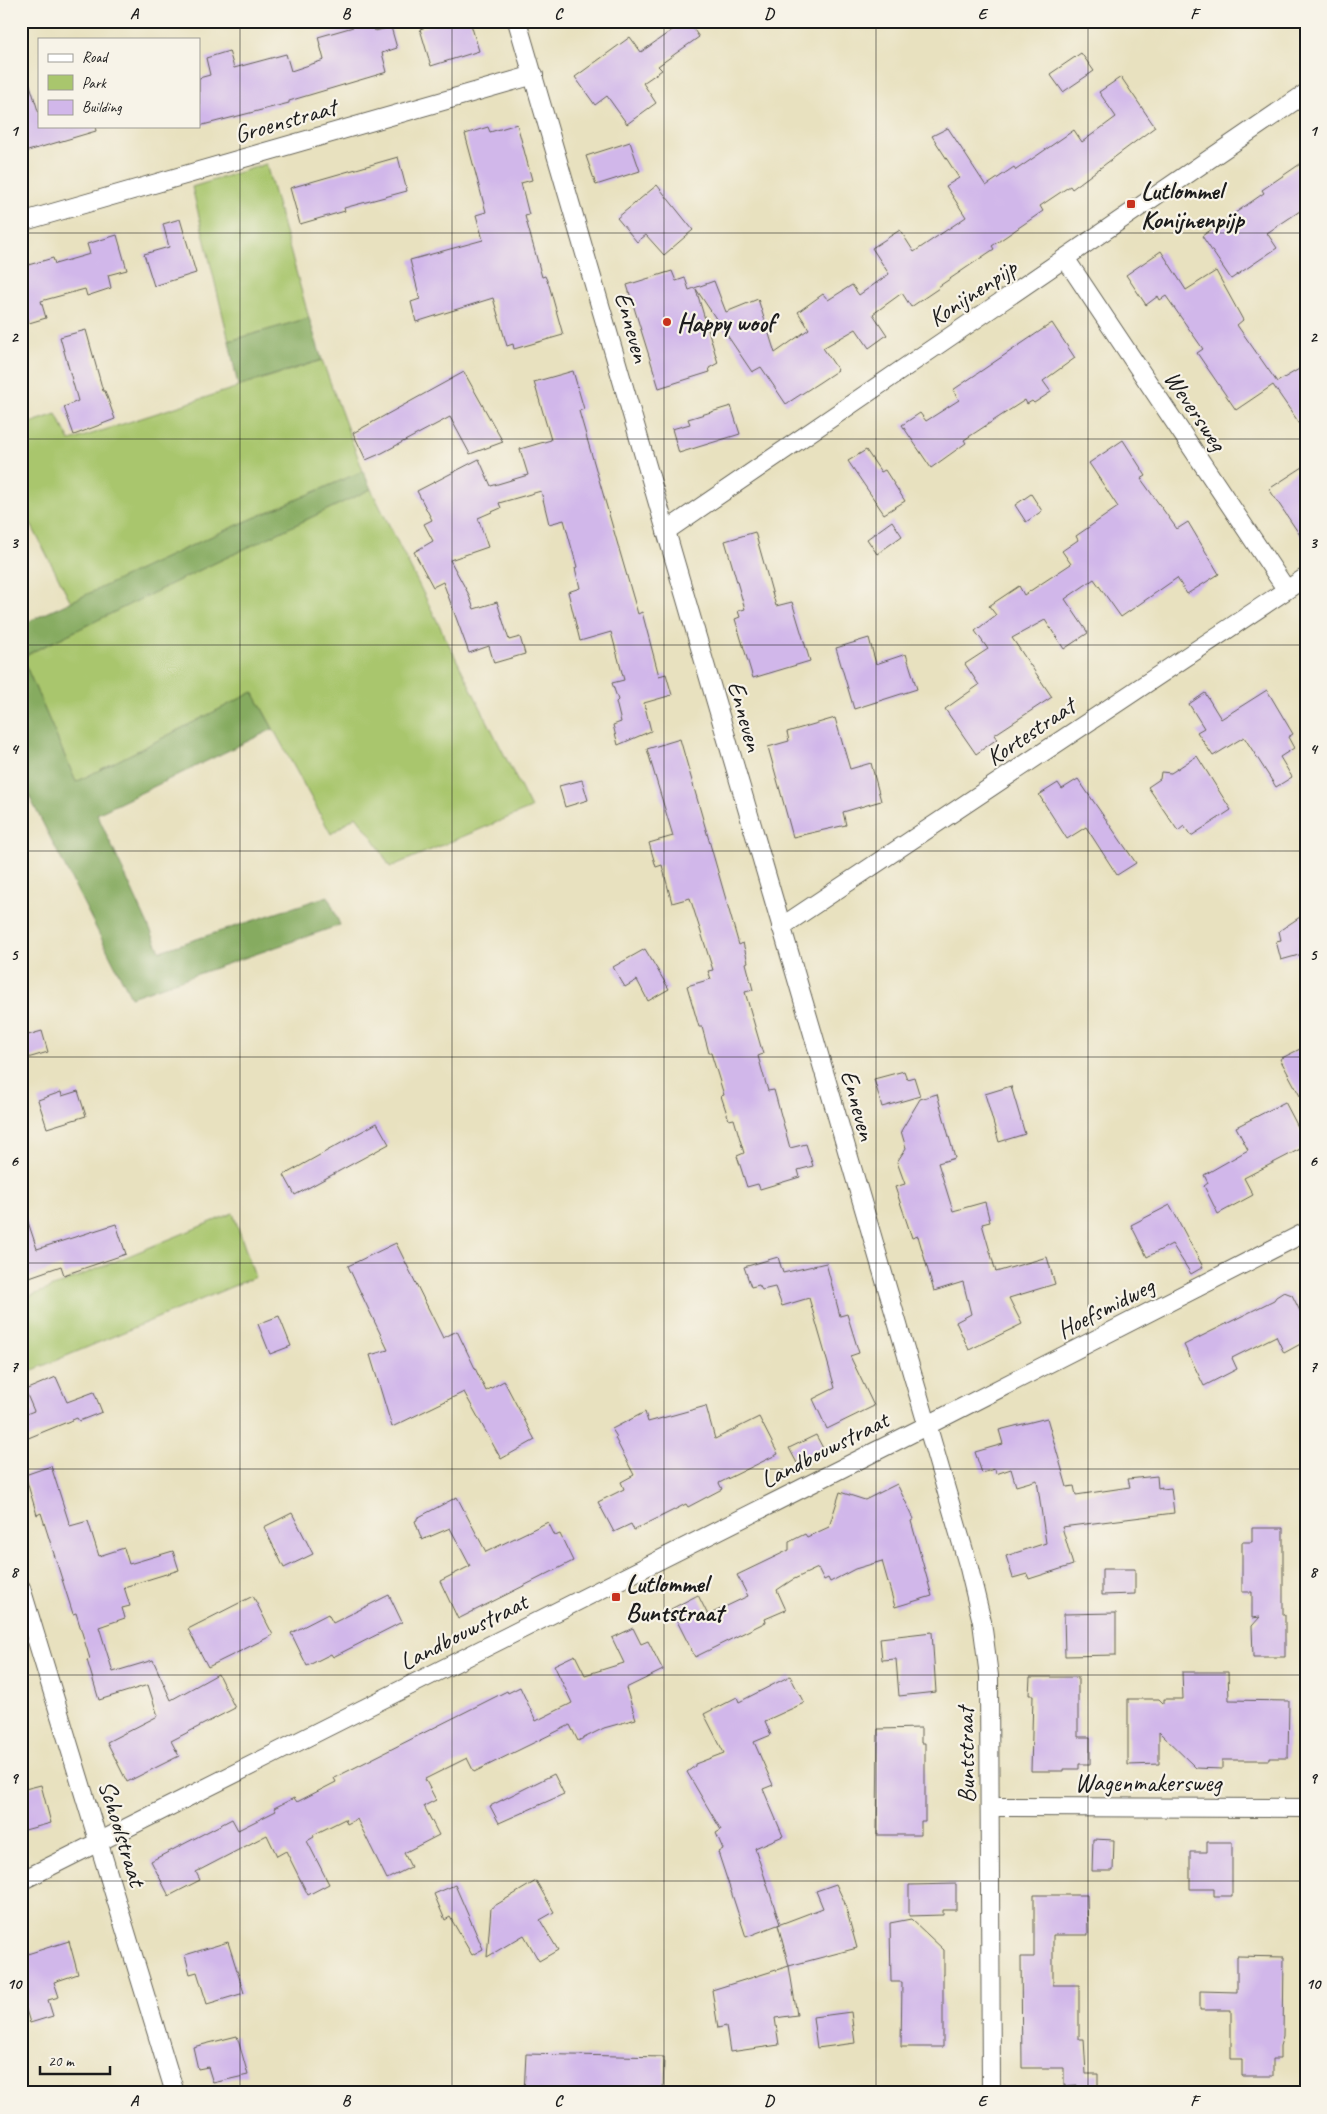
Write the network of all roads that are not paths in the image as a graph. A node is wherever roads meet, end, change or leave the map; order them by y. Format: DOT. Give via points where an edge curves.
graph roads {
  1 [pos="517,21"];
  2 [pos="534,75"];
  3 [pos="1306,93"];
  4 [pos="21,222"];
  5 [pos="1065,258"];
  6 [pos="666,531"];
  7 [pos="1306,576"];
  8 [pos="1286,590"];
  9 [pos="781,927"];
  10 [pos="1306,1232"];
  11 [pos="926,1426"];
  12 [pos="21,1588"];
  13 [pos="991,1807"];
  14 [pos="1306,1808"];
  15 [pos="100,1841"];
  16 [pos="21,1881"];
  17 [pos="175,2093"];
  18 [pos="991,2093"];
  1 -- 2 [label="street, Enneven"];
  2 -- 4 [label="street, Groenstraat"];
  2 -- 6 [label="street, Enneven"];
  3 -- 5 [label="street, Konijnenpijp"];
  5 -- 6 [label="street, Konijnenpijp"];
  5 -- 8 [label="street, Weversweg"];
  6 -- 9 [label="street, Enneven"];
  7 -- 8 [label="street, Kortestraat"];
  8 -- 9 [label="street, Kortestraat"];
  9 -- 11 [label="street, Enneven"];
  10 -- 11 [label="street, Hoefsmidweg"];
  11 -- 13 [label="street, Buntstraat" via="982,1622 989,1676"];
  11 -- 15 [label="street, Landbouwstraat"];
  12 -- 15 [label="street, Schoolstraat"];
  13 -- 14 [label="street, Wagenmakersweg"];
  13 -- 18 [label="street, Buntstraat"];
  15 -- 16 [label="street, Landbouwstraat"];
  15 -- 17 [label="street, Schoolstraat"];
}
